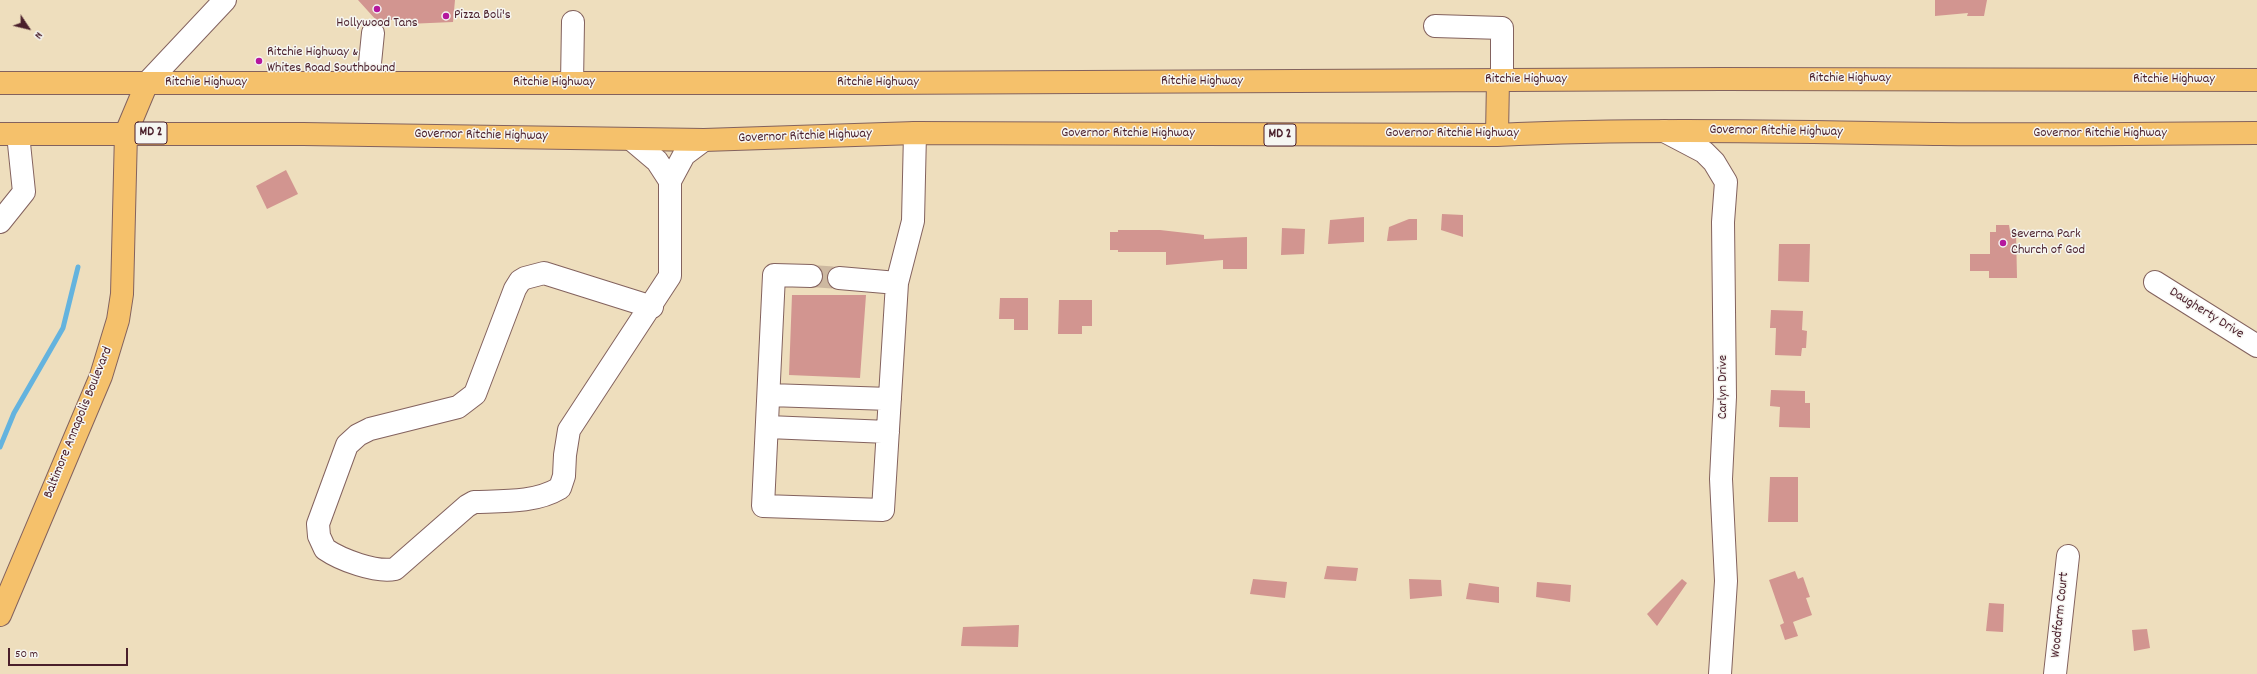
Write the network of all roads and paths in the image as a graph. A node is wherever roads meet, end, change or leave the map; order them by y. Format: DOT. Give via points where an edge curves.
graph roads {
  1 [pos="225,0"];
  2 [pos="573,22"];
  3 [pos="1434,26"];
  4 [pos="373,34"];
  5 [pos="1500,80"];
  6 [pos="2257,80"];
  7 [pos="0,83"];
  8 [pos="147,83"];
  9 [pos="368,83"];
  10 [pos="572,83"];
  11 [pos="1664,131"];
  12 [pos="126,133"];
  13 [pos="915,133"];
  14 [pos="2257,133"];
  15 [pos="9,134"];
  16 [pos="1497,135"];
  17 [pos="631,139"];
  18 [pos="704,140"];
  19 [pos="670,181"];
  20 [pos="0,222"];
  21 [pos="811,276"];
  22 [pos="839,278"];
  23 [pos="2155,282"];
  24 [pos="897,283"];
  25 [pos="652,307"];
  26 [pos="2257,346"];
  27 [pos="769,395"];
  28 [pos="890,399"];
  29 [pos="768,431"];
  30 [pos="888,432"];
  31 [pos="2068,556"];
  32 [pos="0,615"];
  33 [pos="1720,674"];
  34 [pos="2056,674"];
  1 -- 8 [label="street"];
  2 -- 10 [label="street"];
  3 -- 5 [label="street" via="1502,28"];
  4 -- 9 [label="street"];
  5 -- 6 [label="main road, Ritchie Highway"];
  5 -- 10 [label="main road, Ritchie Highway"];
  5 -- 16 [label="main road"];
  7 -- 8 [label="main road"];
  8 -- 9 [label="main road, Ritchie Highway"];
  8 -- 12 [label="main road, Baltimore Annapolis Boulevard"];
  9 -- 10 [label="main road, Ritchie Highway"];
  11 -- 14 [label="main road, Governor Ritchie Highway / MD 2"];
  11 -- 16 [label="main road, Governor Ritchie Highway / MD 2" via="1573,131"];
  11 -- 33 [label="street, Carlyn Drive" via="1704,152 1714,162 1726,182 1723,222 1725,397 1721,479 1726,581"];
  12 -- 15 [label="main road, Governor Ritchie Highway / MD 2"];
  12 -- 17 [label="main road, Governor Ritchie Highway / MD 2"];
  12 -- 32 [label="main road, Baltimore Annapolis Boulevard" via="124,265 118,320 101,376"];
  13 -- 16 [label="main road, Governor Ritchie Highway / MD 2"];
  13 -- 18 [label="main road, Governor Ritchie Highway / MD 2"];
  13 -- 24 [label="street" via="913,221"];
  15 -- 20 [label="street" via="24,192"];
  17 -- 18 [label="main road, Governor Ritchie Highway / MD 2"];
  17 -- 19 [label="street" via="657,160"];
  18 -- 19 [label="street" via="684,155"];
  19 -- 25 [label="street" via="670,276"];
  21 -- 27 [label="street" via="774,275"];
  22 -- 24 [label="street"];
  23 -- 26 [label="street, Daugherty Drive"];
  24 -- 28 [label="street"];
  25 -- 25 [label="street" via="569,430 564,476 560,488 548,496 474,502 395,569 384,571 363,565 331,554 321,544 318,524 347,445 370,429 458,407 467,402 475,394 502,320 520,281 544,273"];
  27 -- 28 [label="street"];
  27 -- 29 [label="street"];
  28 -- 30 [label="street"];
  29 -- 30 [label="street"];
  29 -- 30 [label="street" via="763,506 883,510"];
  31 -- 34 [label="street, Woodfarm Court"];
}
